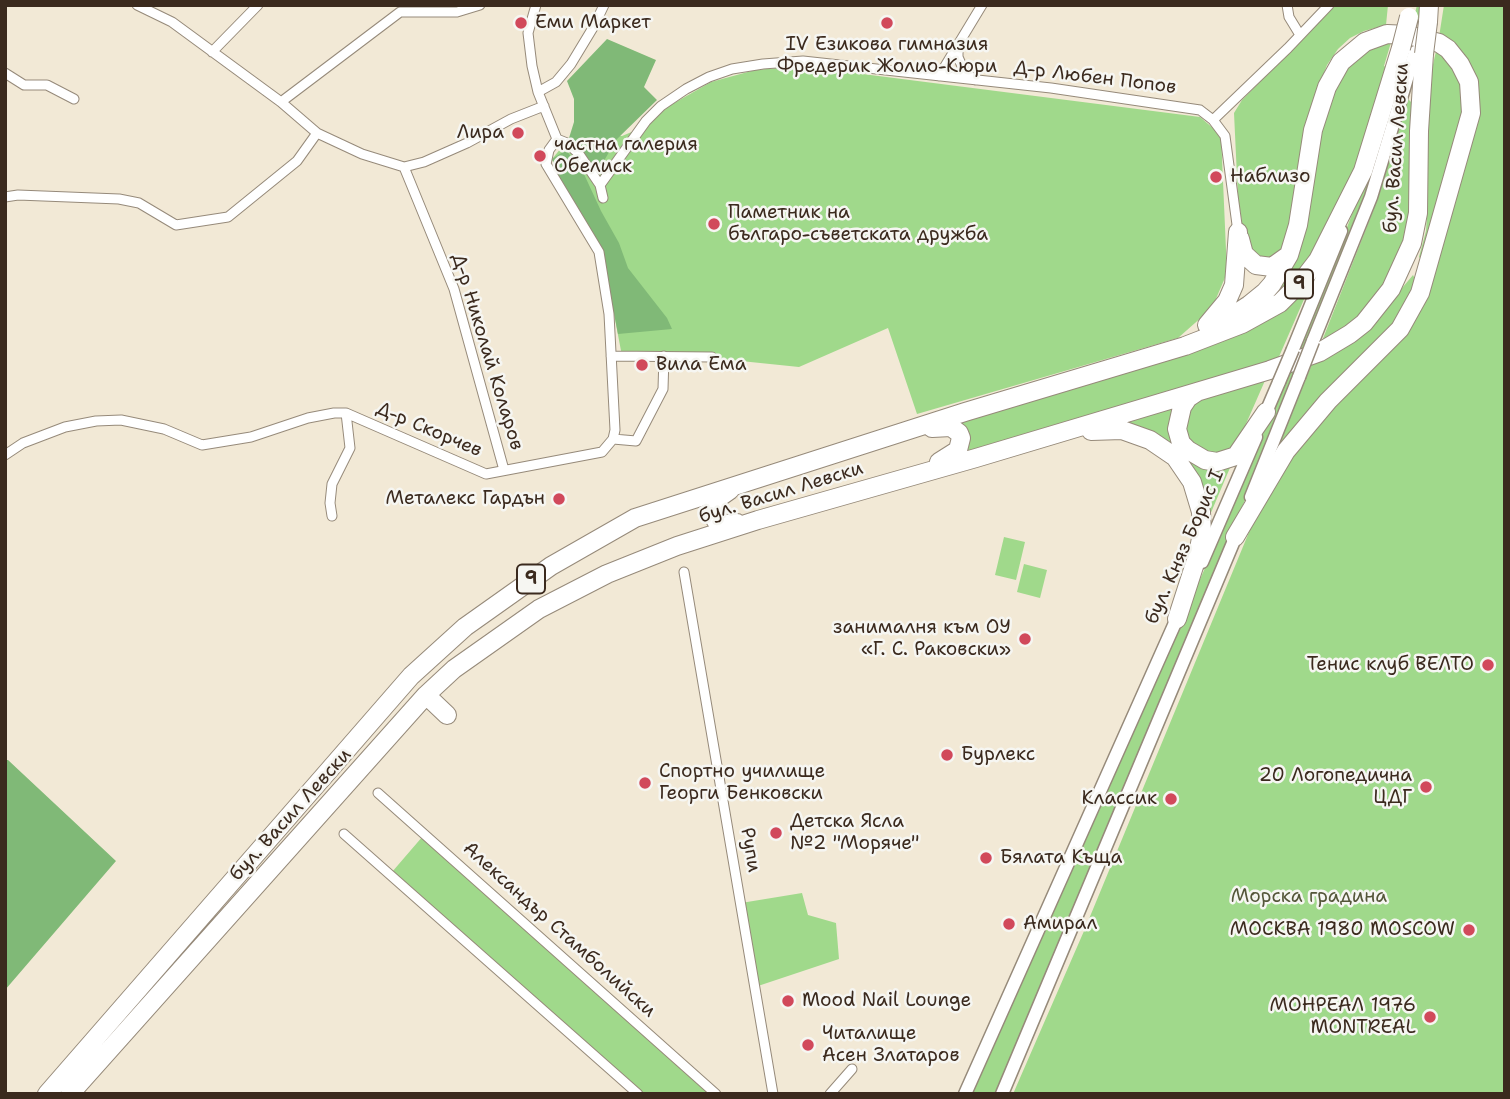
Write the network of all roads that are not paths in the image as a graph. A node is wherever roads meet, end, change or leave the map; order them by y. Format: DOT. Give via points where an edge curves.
graph roads {
  1 [pos="137,5"];
  2 [pos="258,5"];
  3 [pos="480,5"];
  4 [pos="536,5"];
  5 [pos="604,5"];
  6 [pos="982,5"];
  7 [pos="1287,5"];
  8 [pos="1329,5"];
  9 [pos="1419,11"];
  10 [pos="1300,35"];
  11 [pos="958,44"];
  12 [pos="1413,51"];
  13 [pos="212,52"];
  14 [pos="5,73"];
  15 [pos="939,76"];
  16 [pos="977,81"];
  17 [pos="538,92"];
  18 [pos="74,99"];
  19 [pos="281,102"];
  20 [pos="544,106"];
  21 [pos="1213,120"];
  22 [pos="317,133"];
  23 [pos="557,139"];
  24 [pos="404,167"];
  25 [pos="1363,171"];
  26 [pos="600,185"];
  27 [pos="5,197"];
  28 [pos="603,198"];
  29 [pos="1238,232"];
  30 [pos="1289,254"];
  31 [pos="1432,256"];
  32 [pos="1380,305"];
  33 [pos="1185,346"];
  34 [pos="1166,351"];
  35 [pos="611,356"];
  36 [pos="664,356"];
  37 [pos="712,357"];
  38 [pos="1198,391"];
  39 [pos="1266,412"];
  40 [pos="345,413"];
  41 [pos="902,433"];
  42 [pos="1053,436"];
  43 [pos="613,439"];
  44 [pos="5,455"];
  45 [pos="504,470"];
  46 [pos="914,475"];
  47 [pos="739,485"];
  48 [pos="332,516"];
  49 [pos="758,520"];
  50 [pos="1235,537"];
  51 [pos="684,572"];
  52 [pos="1177,620"];
  53 [pos="426,695"];
  54 [pos="447,715"];
  55 [pos="379,793"];
  56 [pos="344,834"];
  57 [pos="251,858"];
  58 [pos="265,874"];
  59 [pos="92,1055"];
  60 [pos="852,1069"];
  61 [pos="47,1094"];
  62 [pos="70,1094"];
  63 [pos="638,1094"];
  64 [pos="716,1094"];
  65 [pos="773,1094"];
  66 [pos="830,1094"];
  67 [pos="965,1094"];
  68 [pos="1002,1094"];
  1 -- 13 [label="street" via="172,22"];
  2 -- 13 [label="street"];
  3 -- 19 [label="street" via="457,12 400,12"];
  4 -- 17 [label="street" via="528,41"];
  5 -- 17 [label="street" via="571,64 556,82"];
  6 -- 11 [label="street"];
  7 -- 10 [label="street"];
  8 -- 10 [label="street"];
  9 -- 12 [label="highway, бул. Княз Борис I / 9, bridge"];
  10 -- 21 [label="street"];
  11 -- 15 [label="street"];
  11 -- 16 [label="street" via="965,73"];
  12 -- 25 [label="highway, бул. Княз Борис I / 9"];
  12 -- 32 [label="highway, бул. Васил Левски / 9" via="1419,131 1418,213 1400,272"];
  12 -- 50 [label="main road, бул. Княз Борис I, bridge" via="1371,197"];
  13 -- 19 [label="street"];
  14 -- 18 [label="street" via="24,85 47,85"];
  15 -- 16 [label="street, Д-р Любен Попов"];
  15 -- 26 [label="street, Д-р Любен Попов" via="803,61 750,65 719,73 661,106"];
  16 -- 21 [label="street, Д-р Любен Попов" via="1200,110"];
  17 -- 20 [label="street"];
  19 -- 22 [label="street"];
  20 -- 23 [label="street"];
  20 -- 24 [label="street"];
  21 -- 29 [label="street" via="1227,144"];
  22 -- 24 [label="street"];
  22 -- 27 [label="street" via="297,161 229,216 177,225 139,203 119,199"];
  23 -- 26 [label="street" via="579,154"];
  23 -- 35 [label="street" via="546,164 598,253"];
  24 -- 45 [label="street, Д-р Николай Коларов" via="454,289"];
  25 -- 33 [label="highway, бул. Васил Левски / 9" via="1323,252 1295,289 1262,315"];
  25 -- 39 [label="main road, бул. Княз Борис I, bridge"];
  26 -- 28 [label="street"];
  29 -- 30 [label="highway" via="1244,254 1256,265 1272,267"];
  29 -- 34 [label="highway" via="1236,275 1227,301 1204,327"];
  30 -- 31 [label="highway" via="1313,130 1332,77 1365,42 1400,34 1448,49 1465,72 1471,92 1469,124"];
  30 -- 33 [label="highway" via="1272,284 1257,299"];
  31 -- 32 [label="highway"];
  31 -- 50 [label="highway" via="1420,293 1400,329 1307,424"];
  32 -- 38 [label="highway, бул. Васил Левски / 9" via="1350,334 1320,352"];
  33 -- 34 [label="highway, бул. Васил Левски / 9"];
  34 -- 41 [label="highway, бул. Васил Левски / 9"];
  35 -- 36 [label="street"];
  35 -- 43 [label="street"];
  36 -- 37 [label="street"];
  36 -- 43 [label="street, Д-р Скорчев" via="663,389 636,441"];
  38 -- 39 [label="highway" via="1182,407 1177,429 1181,443 1205,460 1217,462 1236,456"];
  38 -- 42 [label="highway, бул. Васил Левски / 9"];
  39 -- 52 [label="main road, бул. Княз Борис I"];
  40 -- 44 [label="street, Д-р Скорчев" via="202,445 164,429 121,420 96,421 65,427"];
  40 -- 45 [label="street, Д-р Скорчев" via="486,474"];
  40 -- 48 [label="street" via="350,448 332,484"];
  41 -- 46 [label="highway" via="947,426 961,438 956,453"];
  41 -- 47 [label="highway, бул. Васил Левски / 9"];
  42 -- 46 [label="highway, бул. Васил Левски / 9"];
  42 -- 52 [label="highway" via="1122,430 1150,440 1181,464 1196,491 1202,533"];
  43 -- 45 [label="street, Д-р Скорчев" via="602,452"];
  46 -- 49 [label="highway, бул. Васил Левски / 9"];
  47 -- 49 [label="highway" via="713,502 713,518 724,524"];
  47 -- 57 [label="highway, бул. Васил Левски / 9" via="635,519 580,548 465,626 408,672"];
  49 -- 53 [label="highway, бул. Васил Левски / 9" via="643,559 539,609 454,669"];
  50 -- 68 [label="main road, бул. Княз Борис I"];
  51 -- 65 [label="street, Рупи"];
  52 -- 67 [label="main road, бул. Княз Борис I"];
  53 -- 54 [label="highway"];
  53 -- 58 [label="highway, бул. Васил Левски / 9"];
  55 -- 64 [label="street, Александър Стамболийски"];
  56 -- 63 [label="street"];
  57 -- 58 [label="highway" via="265,860"];
  57 -- 59 [label="highway, бул. Васил Левски / 9"];
  58 -- 59 [label="highway, бул. Васил Левски / 9"];
  59 -- 61 [label="highway, бул. Васил Левски / 9"];
  59 -- 62 [label="highway, бул. Васил Левски / 9"];
  60 -- 66 [label="street"];
}
